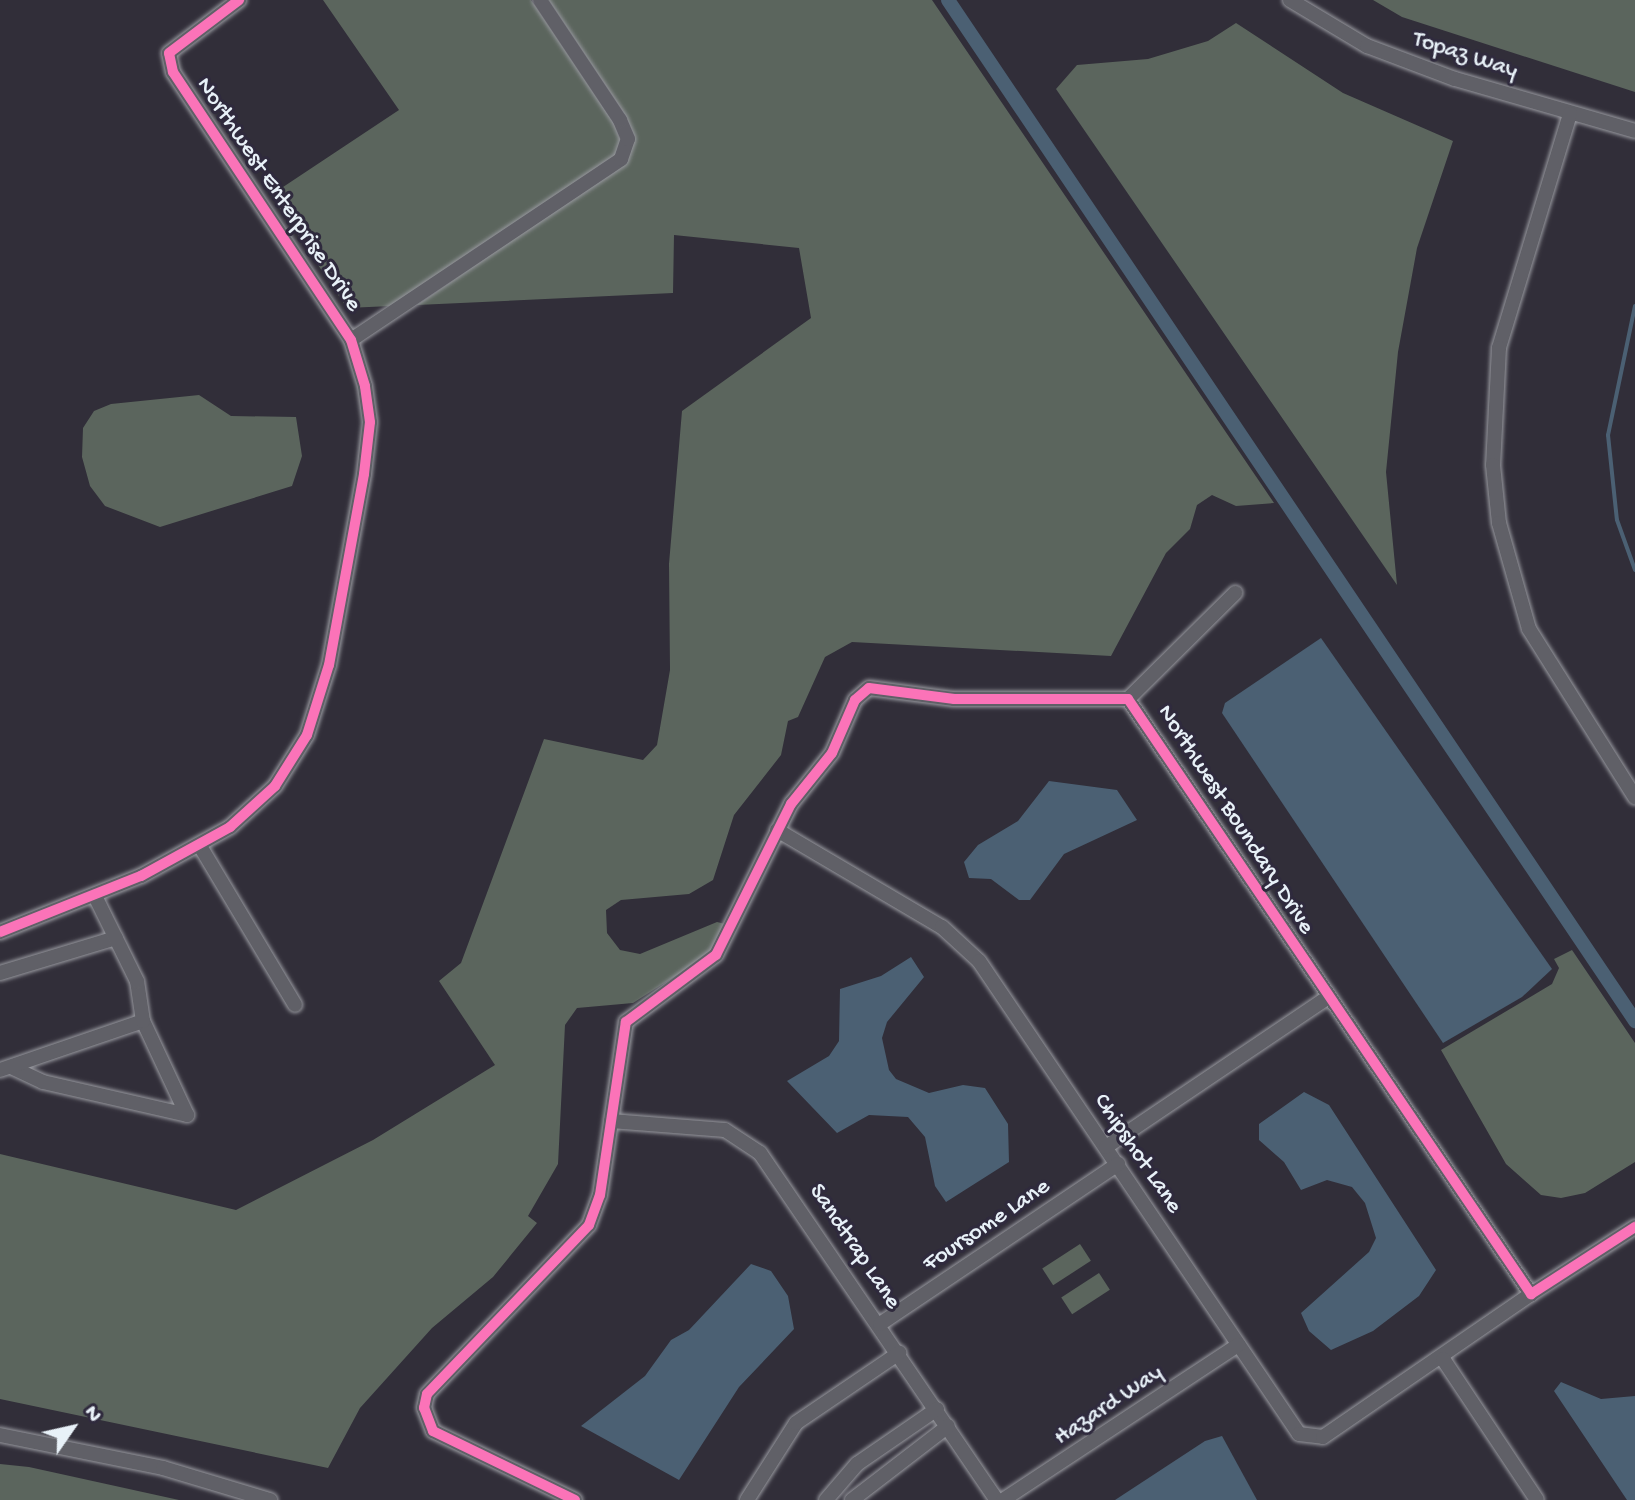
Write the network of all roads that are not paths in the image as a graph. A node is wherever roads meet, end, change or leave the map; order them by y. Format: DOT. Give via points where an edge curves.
graph roads {
  1 [pos="239,0"];
  2 [pos="540,0"];
  3 [pos="1290,0"];
  4 [pos="1570,114"];
  5 [pos="1635,131"];
  6 [pos="351,340"];
  7 [pos="1235,593"];
  8 [pos="1128,699"];
  9 [pos="1635,797"];
  10 [pos="777,830"];
  11 [pos="200,846"];
  12 [pos="95,896"];
  13 [pos="0,932"];
  14 [pos="116,938"];
  15 [pos="0,973"];
  16 [pos="1328,997"];
  17 [pos="295,1005"];
  18 [pos="143,1021"];
  19 [pos="6,1069"];
  20 [pos="611,1121"];
  21 [pos="1106,1147"];
  22 [pos="1118,1164"];
  23 [pos="1635,1227"];
  24 [pos="1531,1294"];
  25 [pos="880,1324"];
  26 [pos="1238,1345"];
  27 [pos="899,1353"];
  28 [pos="1443,1359"];
  29 [pos="937,1409"];
  30 [pos="948,1426"];
  31 [pos="0,1435"];
  32 [pos="270,1500"];
  33 [pos="575,1500"];
  34 [pos="747,1500"];
  35 [pos="826,1500"];
  36 [pos="852,1500"];
  37 [pos="997,1500"];
  38 [pos="1003,1500"];
  39 [pos="1537,1500"];
  1 -- 6 [label="street, Northwest Enterprise Drive" via="169,53 173,72"];
  2 -- 6 [label="street, Northwest Enterprise Drive" via="620,120 628,139 621,159"];
  3 -- 4 [label="street, Topaz Way" via="1367,46"];
  4 -- 5 [label="street, Topaz Way"];
  4 -- 9 [label="street" via="1499,348 1493,465 1499,523 1529,629"];
  6 -- 11 [label="street, Northwest Enterprise Drive" via="370,422 329,665 307,735 275,786"];
  7 -- 8 [label="street"];
  8 -- 10 [label="street, Northwest Boundary Drive" via="954,699 869,688 855,700 832,753"];
  8 -- 16 [label="street, Northwest Boundary Drive"];
  10 -- 20 [label="street, Northwest Boundary Drive" via="734,930 716,955 626,1022"];
  10 -- 21 [label="street, Chipshot Lane" via="960,942"];
  11 -- 12 [label="street, Northwest Enterprise Drive"];
  11 -- 17 [label="street"];
  12 -- 13 [label="street, Northwest Enterprise Drive"];
  12 -- 14 [label="street"];
  14 -- 15 [label="street"];
  14 -- 18 [label="street" via="143,999"];
  16 -- 21 [label="street"];
  16 -- 24 [label="street, Northwest Boundary Drive"];
  18 -- 19 [label="street"];
  18 -- 19 [label="street" via="187,1115"];
  20 -- 25 [label="street, Sandtrap Lane" via="725,1130 744,1138 770,1163"];
  20 -- 33 [label="street, Northwest Boundary Drive" via="600,1195 589,1225 427,1394 424,1408 433,1431"];
  21 -- 22 [label="street, Chipshot Lane"];
  22 -- 25 [label="street, Foursome Lane"];
  22 -- 26 [label="street, Chipshot Lane"];
  23 -- 24 [label="street, Chipshot Lane"];
  24 -- 28 [label="street, Chipshot Lane"];
  25 -- 27 [label="street, Sandtrap Lane"];
  26 -- 28 [label="street, Chipshot Lane" via="1299,1434 1311,1438 1323,1437"];
  26 -- 38 [label="street, Hazard Way"];
  27 -- 29 [label="street, Sandtrap Lane"];
  27 -- 34 [label="street" via="796,1423"];
  28 -- 39 [label="street"];
  29 -- 30 [label="street, Sandtrap Lane"];
  29 -- 35 [label="street" via="857,1464"];
  30 -- 36 [label="street"];
  30 -- 37 [label="street, Sandtrap Lane"];
  31 -- 32 [label="street" via="163,1468"];
}
